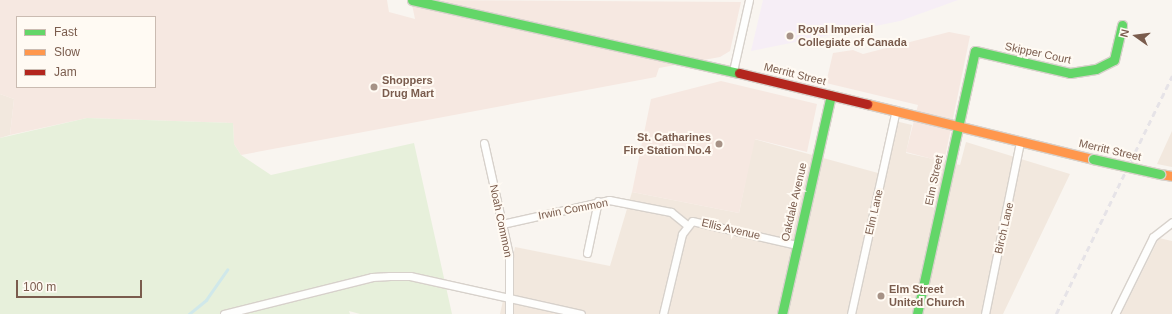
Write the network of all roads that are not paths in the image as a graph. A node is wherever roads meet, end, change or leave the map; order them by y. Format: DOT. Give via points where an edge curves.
graph roads {
  1 [pos="412,0"];
  2 [pos="749,0"];
  3 [pos="1122,26"];
  4 [pos="975,51"];
  5 [pos="733,71"];
  6 [pos="830,95"];
  7 [pos="896,110"];
  8 [pos="959,126"];
  9 [pos="1020,142"];
  10 [pos="484,143"];
  11 [pos="1172,176"];
  12 [pos="598,201"];
  13 [pos="1172,222"];
  14 [pos="502,224"];
  15 [pos="686,224"];
  16 [pos="796,245"];
  17 [pos="587,254"];
  18 [pos="510,299"];
  19 [pos="224,314"];
  20 [pos="509,314"];
  21 [pos="581,314"];
  22 [pos="663,314"];
  23 [pos="782,314"];
  24 [pos="851,314"];
  25 [pos="917,314"];
  26 [pos="984,314"];
  27 [pos="1115,314"];
  1 -- 5 [label="street, Merritt Street"];
  2 -- 5 [label="street"];
  3 -- 4 [label="street, Skipper Court" via="1114,60 1096,69 1070,73"];
  4 -- 8 [label="street, Elm Street"];
  5 -- 6 [label="street, Merritt Street"];
  6 -- 7 [label="street, Merritt Street"];
  6 -- 16 [label="street, Oakdale Avenue"];
  7 -- 8 [label="street, Merritt Street"];
  7 -- 24 [label="street, Elm Lane"];
  8 -- 9 [label="street, Merritt Street"];
  8 -- 25 [label="street, Elm Street"];
  9 -- 11 [label="street, Merritt Street, bridge"];
  9 -- 26 [label="street, Birch Lane"];
  10 -- 14 [label="street, Noah Common"];
  12 -- 14 [label="street, Irwin Common"];
  12 -- 15 [label="street, Irwin Common" via="609,200 671,212"];
  12 -- 17 [label="street"];
  13 -- 27 [label="street" via="1153,237"];
  14 -- 18 [label="street, Noah Common" via="509,255"];
  15 -- 16 [label="street, Ellis Avenue" via="692,221 705,222"];
  15 -- 22 [label="street, Ellis Avenue"];
  16 -- 23 [label="street, Oakdale Avenue"];
  18 -- 19 [label="street" via="410,276 378,276"];
  18 -- 20 [label="street, Noah Common"];
  18 -- 21 [label="street"];
}
